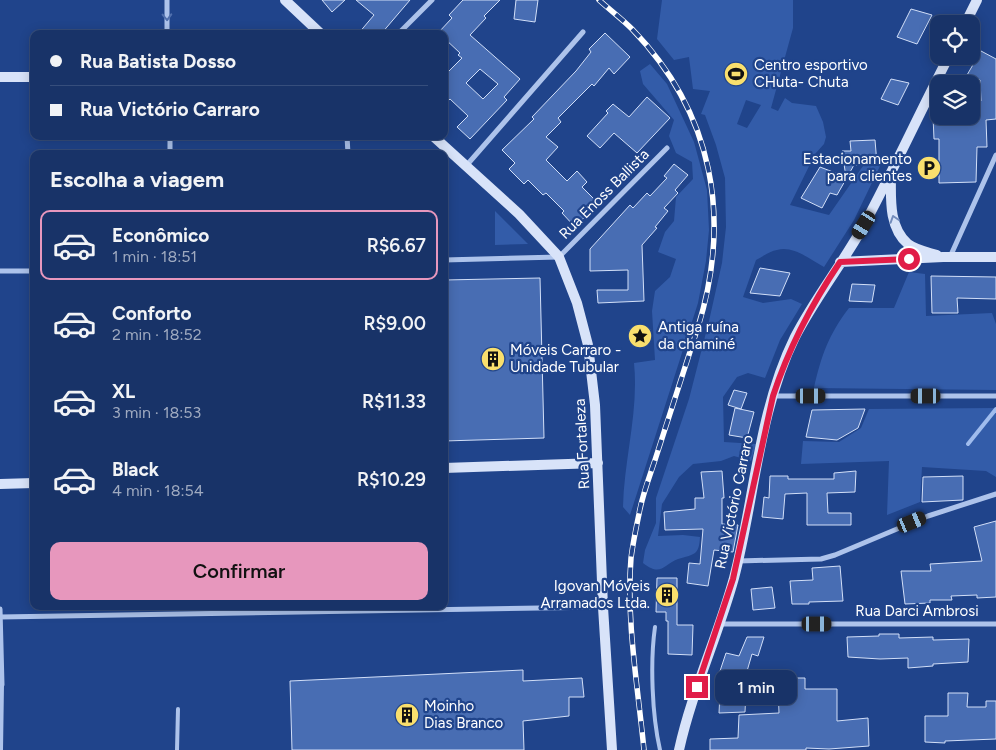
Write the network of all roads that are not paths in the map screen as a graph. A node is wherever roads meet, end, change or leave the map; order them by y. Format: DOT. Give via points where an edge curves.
graph roads {
  1 [pos="166,0"];
  2 [pos="285,0"];
  3 [pos="432,0"];
  4 [pos="977,0"];
  5 [pos="970,15"];
  6 [pos="168,30"];
  7 [pos="317,30"];
  8 [pos="402,30"];
  9 [pos="583,32"];
  10 [pos="944,65"];
  11 [pos="30,77"];
  12 [pos="0,78"];
  13 [pos="437,140"];
  14 [pos="667,148"];
  15 [pos="996,155"];
  16 [pos="466,166"];
  17 [pos="890,170"];
  18 [pos="559,257"];
  19 [pos="947,257"];
  20 [pos="996,257"];
  21 [pos="448,260"];
  22 [pos="840,262"];
  23 [pos="0,271"];
  24 [pos="30,271"];
  25 [pos="773,396"];
  26 [pos="996,396"];
  27 [pos="598,463"];
  28 [pos="448,468"];
  29 [pos="30,483"];
  30 [pos="0,484"];
  31 [pos="996,494"];
  32 [pos="738,561"];
  33 [pos="603,606"];
  34 [pos="0,609"];
  35 [pos="448,609"];
  36 [pos="384,610"];
  37 [pos="0,617"];
  38 [pos="718,624"];
  39 [pos="996,624"];
  40 [pos="655,627"];
  41 [pos="1,685"];
  42 [pos="178,709"];
  43 [pos="1,750"];
  44 [pos="177,750"];
  45 [pos="612,750"];
  46 [pos="660,750"];
  47 [pos="679,750"];
  1 -- 6 [label="street, one-way"];
  2 -- 7 [label="main road"];
  3 -- 8 [label="street"];
  4 -- 5 [label="main road"];
  9 -- 16 [label="street"];
  10 -- 17 [label="main road, Rua Victório Carraro"];
  11 -- 12 [label="main road"];
  13 -- 16 [label="main road, Rua Fortaleza"];
  14 -- 18 [label="street, Rua Enoss Ballista"];
  15 -- 19 [label="street"];
  16 -- 18 [label="main road, Rua Fortaleza" via="519,214"];
  19 -- 17 [label="main road, one-way" via="907,243 897,229 891,211"];
  17 -- 22 [label="main road, Rua Victório Carraro" via="864,225"];
  18 -- 21 [label="street"];
  18 -- 27 [label="main road, Rua Fortaleza" via="578,303 588,345"];
  19 -- 20 [label="main road"];
  19 -- 22 [label="main road"];
  22 -- 25 [label="main road, Rua Victório Carraro" via="795,337"];
  23 -- 24 [label="street"];
  25 -- 26 [label="street"];
  25 -- 32 [label="main road, Rua Victório Carraro"];
  27 -- 28 [label="main road"];
  27 -- 33 [label="main road, Rua Fortaleza"];
  29 -- 30 [label="main road"];
  31 -- 32 [label="street" via="928,516 821,559"];
  32 -- 38 [label="main road, Rua Victório Carraro"];
  33 -- 35 [label="street"];
  33 -- 45 [label="main road, Rua Fortaleza"];
  34 -- 37 [label="street"];
  36 -- 37 [label="street"];
  37 -- 41 [label="street"];
  38 -- 39 [label="street, Rua Darci Ambrosi"];
  38 -- 47 [label="main road, Rua Victório Carraro"];
  40 -- 46 [label="lane" via="651,650"];
  41 -- 43 [label="lane"];
  42 -- 44 [label="lane"];
}
